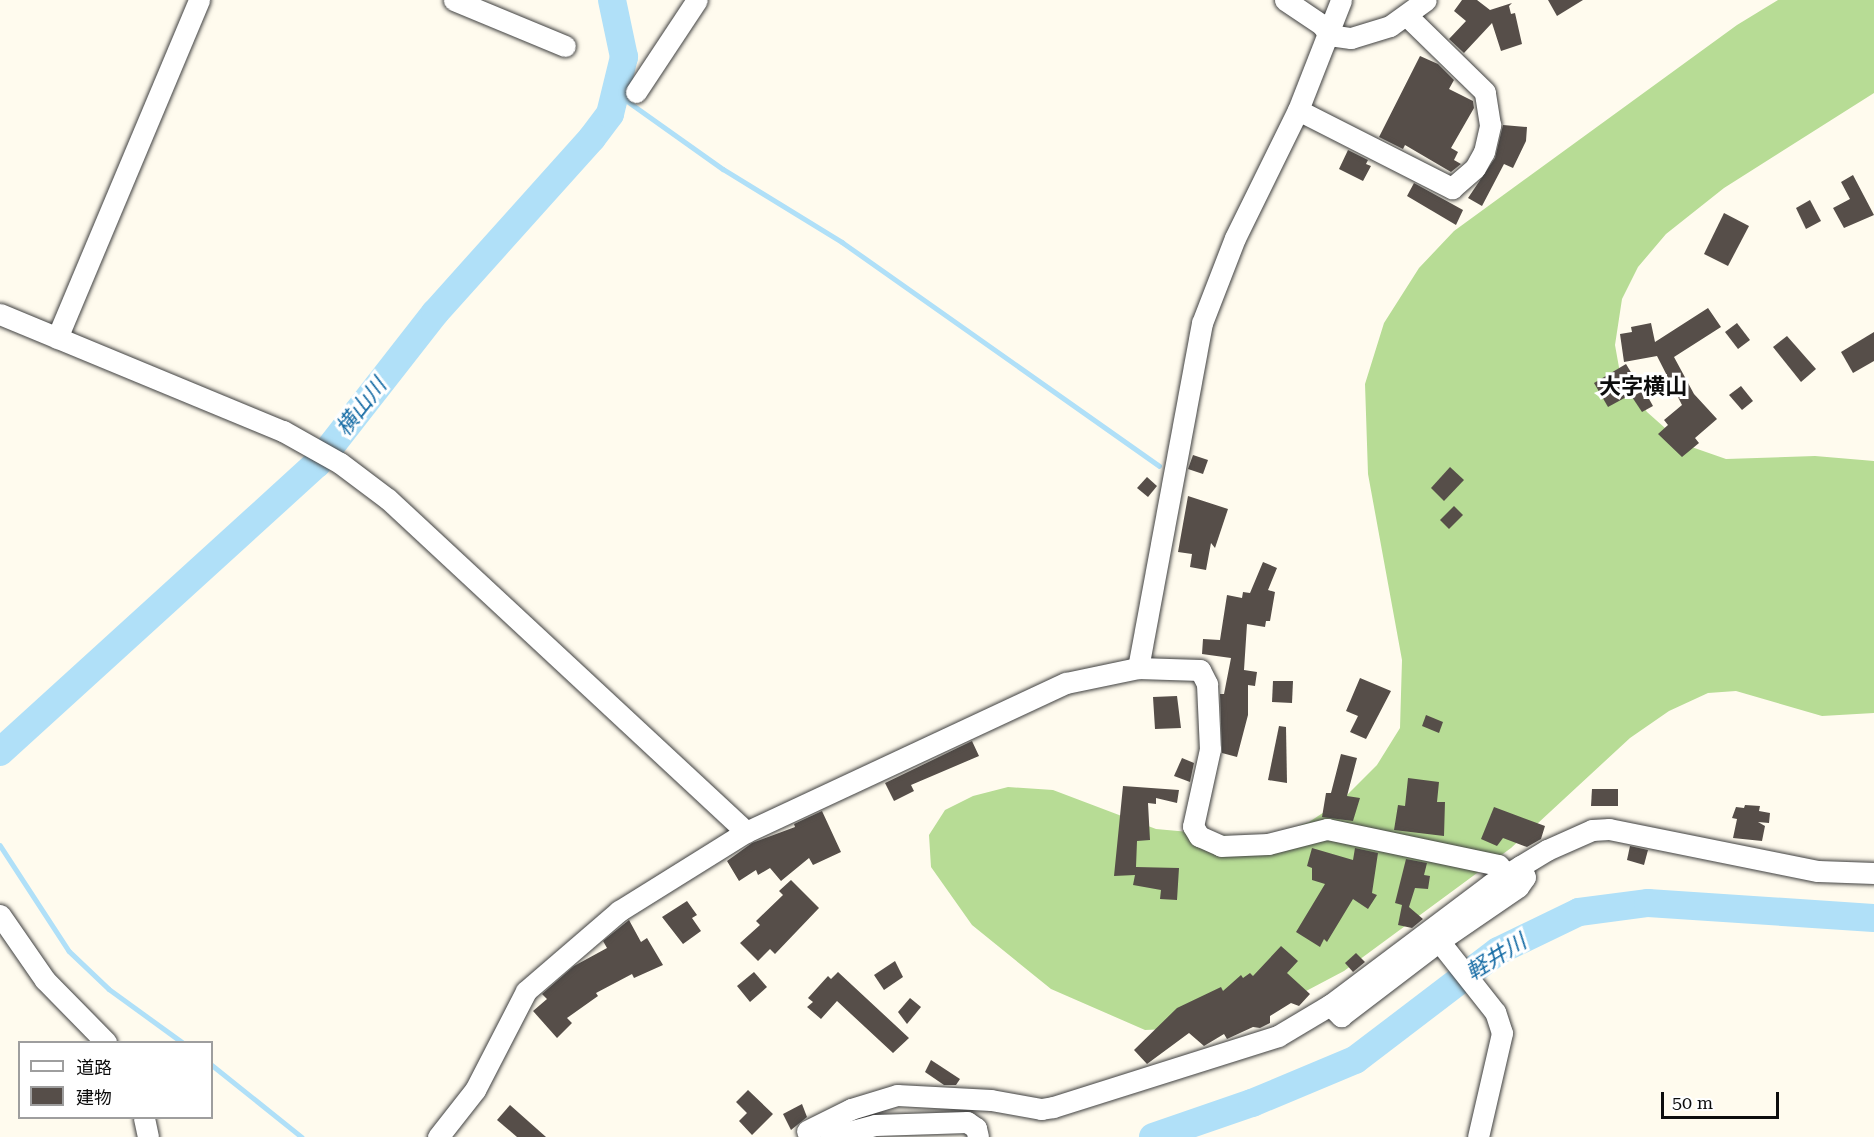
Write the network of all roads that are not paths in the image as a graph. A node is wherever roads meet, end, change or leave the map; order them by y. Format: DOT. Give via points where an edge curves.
graph roads {
  1 [pos="199,0"];
  2 [pos="454,0"];
  3 [pos="697,0"];
  4 [pos="1285,0"];
  5 [pos="1341,0"];
  6 [pos="1426,0"];
  7 [pos="1407,16"];
  8 [pos="1329,35"];
  9 [pos="565,46"];
  10 [pos="636,92"];
  11 [pos="1298,110"];
  12 [pos="0,314"];
  13 [pos="57,338"];
  14 [pos="1138,668"];
  15 [pos="746,832"];
  16 [pos="1514,870"];
  17 [pos="1874,873"];
  18 [pos="0,915"];
  19 [pos="1444,948"];
  20 [pos="1330,1005"];
  21 [pos="105,1041"];
  22 [pos="144,1119"];
  23 [pos="805,1135"];
  24 [pos="978,1135"];
  25 [pos="148,1137"];
  26 [pos="438,1137"];
  27 [pos="830,1137"];
  28 [pos="1478,1137"];
  1 -- 13 [label="street"];
  2 -- 9 [label="street"];
  3 -- 10 [label="street"];
  4 -- 8 [label="street" via="1322,25"];
  5 -- 8 [label="street"];
  6 -- 7 [label="street"];
  7 -- 8 [label="street" via="1360,36"];
  7 -- 11 [label="street" via="1485,92 1490,125 1484,152 1460,182 1452,188"];
  8 -- 11 [label="street"];
  11 -- 14 [label="street" via="1235,238 1202,323"];
  12 -- 13 [label="street"];
  13 -- 15 [label="street" via="335,459 388,498"];
  14 -- 15 [label="street" via="1066,683"];
  14 -- 16 [label="street" via="1200,670 1205,675 1210,749 1193,813 1193,826 1199,836 1235,848 1327,829"];
  15 -- 26 [label="street" via="619,910 542,974 514,1010 475,1090"];
  16 -- 17 [label="street" via="1577,836 1609,829 1818,871"];
  16 -- 19 [label="street" via="1526,877 1518,887"];
  16 -- 20 [label="street" via="1459,906"];
  18 -- 21 [label="street" via="45,980"];
  19 -- 20 [label="street" via="1341,1016"];
  19 -- 28 [label="street" via="1495,1011 1502,1033"];
  20 -- 23 [label="street" via="1278,1036 1053,1107 897,1095 851,1109"];
  22 -- 25 [label="street"];
  24 -- 27 [label="street" via="967,1122 887,1124"];
}
